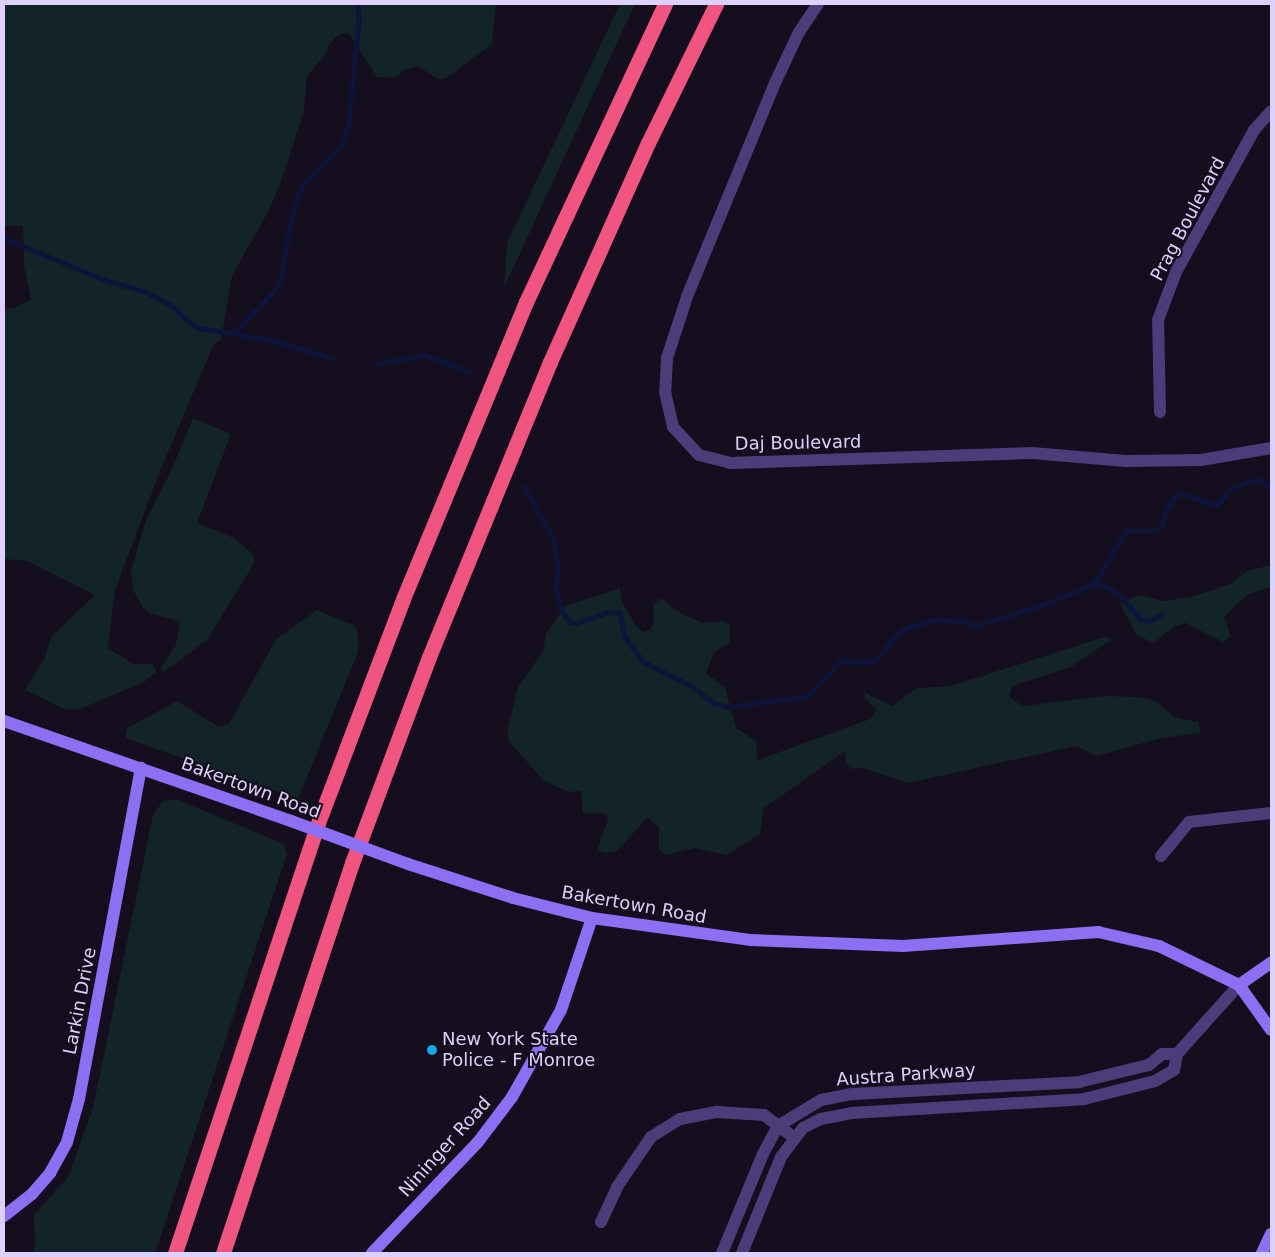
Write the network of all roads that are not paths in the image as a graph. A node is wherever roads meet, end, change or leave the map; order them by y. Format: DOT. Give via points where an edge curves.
graph roads {
  1 [pos="665,4"];
  2 [pos="716,4"];
  3 [pos="818,4"];
  4 [pos="1271,111"];
  5 [pos="1160,412"];
  6 [pos="1271,448"];
  7 [pos="4,721"];
  8 [pos="141,768"];
  9 [pos="1271,813"];
  10 [pos="1161,856"];
  11 [pos="592,918"];
  12 [pos="1271,963"];
  13 [pos="1239,985"];
  14 [pos="1271,1030"];
  15 [pos="1177,1054"];
  16 [pos="778,1126"];
  17 [pos="794,1138"];
  18 [pos="4,1216"];
  19 [pos="601,1222"];
  20 [pos="1271,1234"];
  21 [pos="175,1253"];
  22 [pos="223,1253"];
  23 [pos="372,1253"];
  24 [pos="722,1253"];
  25 [pos="742,1253"];
  26 [pos="1262,1253"];
  1 -- 21 [label="highway" via="530,294 403,599 321,815"];
  2 -- 22 [label="highway" via="648,143 557,345 429,657 352,863"];
  3 -- 6 [label="street, Daj Boulevard" via="799,32 775,83 687,297 667,358 665,392 673,427 699,454 730,463 1032,453 1126,461 1201,460"];
  4 -- 5 [label="street, Prag Boulevard" via="1254,130 1176,272 1158,320"];
  7 -- 8 [label="main road, Bakertown Road"];
  8 -- 11 [label="main road, Bakertown Road, bridge" via="408,864 513,898"];
  8 -- 18 [label="main road, Larkin Drive" via="79,1099 67,1142 50,1173 32,1194"];
  9 -- 10 [label="street" via="1189,822"];
  11 -- 13 [label="main road, Bakertown Road" via="726,938 858,946 948,945 1098,932 1159,946"];
  11 -- 23 [label="main road, Nininger Road" via="560,1010 512,1097 478,1142"];
  12 -- 13 [label="main road"];
  13 -- 14 [label="main road"];
  13 -- 15 [label="street, Austra Parkway"];
  15 -- 16 [label="street, Austra Parkway" via="1162,1054 1149,1065 1078,1082 854,1094 821,1100"];
  15 -- 17 [label="street, Austra Parkway" via="1174,1070 1155,1082 1125,1091 1084,1099 851,1113 820,1119 803,1128"];
  16 -- 17 [label="street"];
  16 -- 19 [label="street" via="764,1115 718,1112 680,1119 651,1137 617,1187"];
  16 -- 24 [label="street, Austra Parkway" via="762,1154"];
  17 -- 25 [label="street, Austra Parkway" via="781,1157"];
  20 -- 26 [label="main road"];
}
